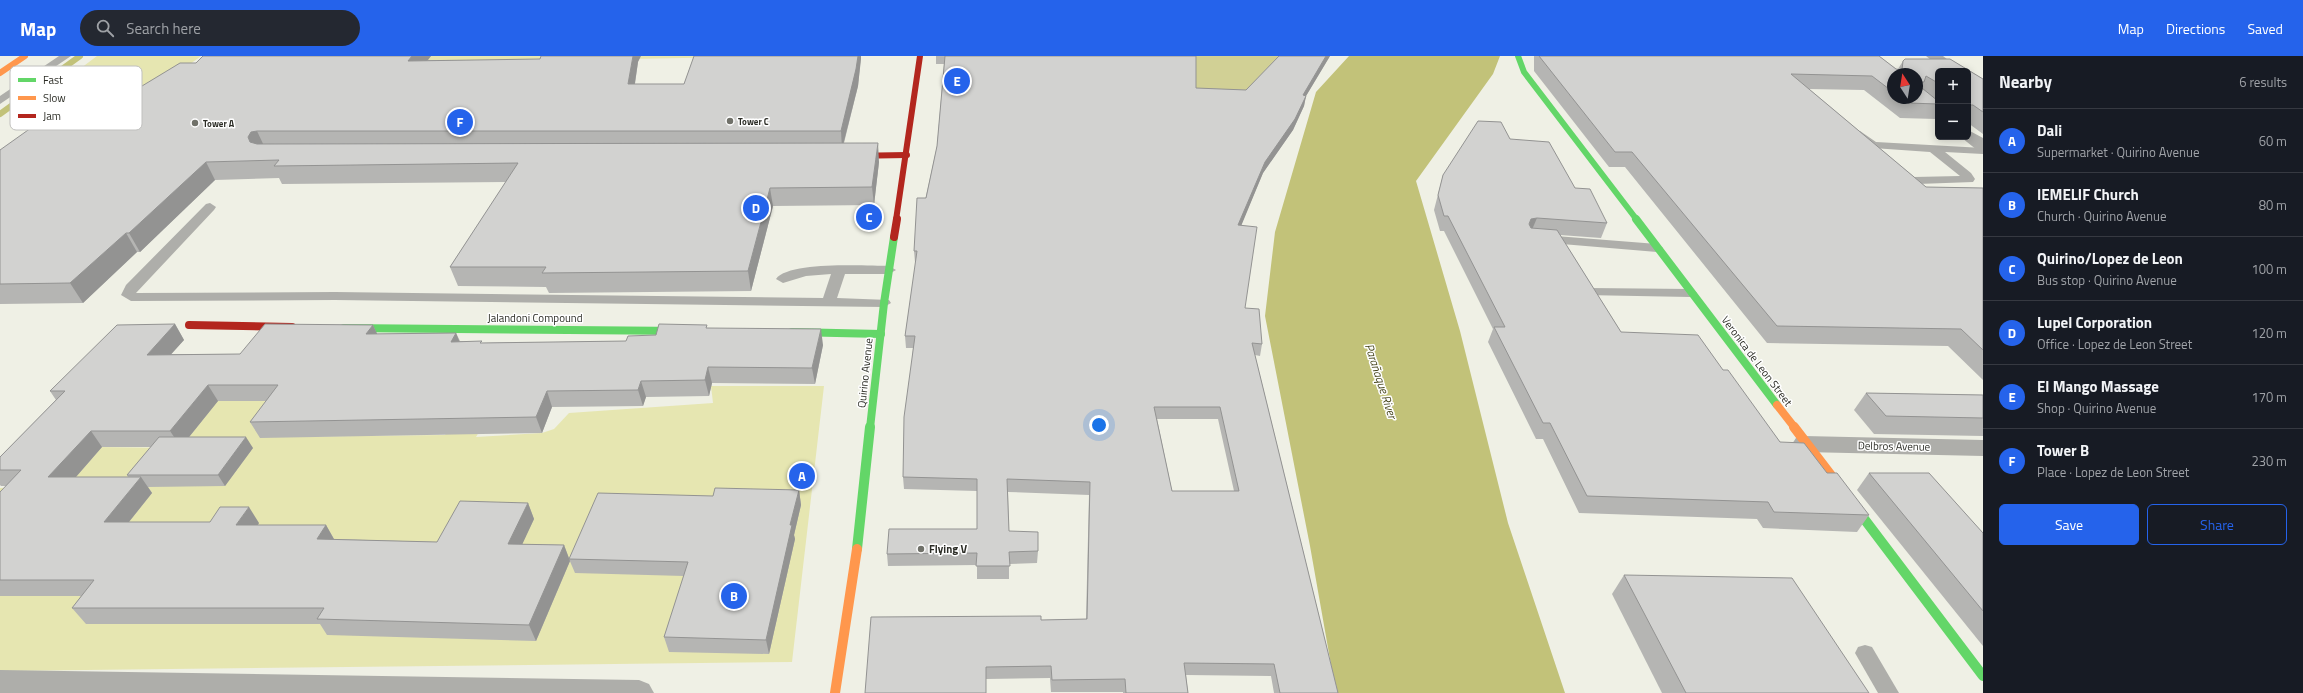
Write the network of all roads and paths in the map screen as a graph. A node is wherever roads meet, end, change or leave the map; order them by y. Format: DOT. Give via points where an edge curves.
graph roads {
  1 [pos="25,56"];
  2 [pos="66,56"];
  3 [pos="920,56"];
  4 [pos="1518,56"];
  5 [pos="1933,56"];
  6 [pos="10,66"];
  7 [pos="10,66"];
  8 [pos="51,66"];
  9 [pos="1951,68"];
  10 [pos="0,73"];
  11 [pos="10,94"];
  12 [pos="0,101"];
  13 [pos="1851,126"];
  14 [pos="1971,137"];
  15 [pos="1873,145"];
  16 [pos="1983,146"];
  17 [pos="1934,149"];
  18 [pos="1983,150"];
  19 [pos="907,155"];
  20 [pos="838,156"];
  21 [pos="1890,158"];
  22 [pos="1907,171"];
  23 [pos="1918,180"];
  24 [pos="1934,193"];
  25 [pos="210,207"];
  26 [pos="1530,238"];
  27 [pos="1657,248"];
  28 [pos="889,270"];
  29 [pos="839,271"];
  30 [pos="783,279"];
  31 [pos="761,291"];
  32 [pos="1589,292"];
  33 [pos="1690,293"];
  34 [pos="738,302"];
  35 [pos="828,303"];
  36 [pos="884,304"];
  37 [pos="189,325"];
  38 [pos="299,327"];
  39 [pos="330,328"];
  40 [pos="700,332"];
  41 [pos="779,332"];
  42 [pos="881,334"];
  43 [pos="1804,444"];
  44 [pos="1983,448"];
  45 [pos="1865,653"];
  46 [pos="1983,676"];
  47 [pos="4,686"];
  48 [pos="639,693"];
  49 [pos="835,693"];
  50 [pos="1889,693"];
  1 -- 7 [label="main road"];
  2 -- 8 [label="lane"];
  3 -- 19 [label="main road, Quirino Avenue"];
  4 -- 27 [label="main road, Veronica de Leon Street" via="1524,72"];
  5 -- 9 [label="street"];
  6 -- 10 [label="main road"];
  11 -- 12 [label="lane"];
  13 -- 15 [label="lane"];
  14 -- 16 [label="street"];
  15 -- 17 [label="lane"];
  15 -- 21 [label="lane"];
  17 -- 18 [label="lane"];
  17 -- 23 [label="lane" via="1970,179"];
  19 -- 20 [label="main road"];
  19 -- 28 [label="main road, Quirino Avenue"];
  22 -- 23 [label="lane"];
  23 -- 24 [label="lane"];
  25 -- 34 [label="lane" via="131,288 128,295"];
  26 -- 27 [label="lane"];
  27 -- 33 [label="main road, Veronica de Leon Street"];
  28 -- 29 [label="lane"];
  28 -- 36 [label="main road, Quirino Avenue"];
  29 -- 30 [label="lane" via="798,272"];
  29 -- 35 [label="lane"];
  31 -- 34 [label="lane"];
  32 -- 33 [label="lane"];
  33 -- 43 [label="main road, Veronica de Leon Street"];
  34 -- 35 [label="lane"];
  35 -- 36 [label="lane"];
  36 -- 42 [label="main road, Quirino Avenue"];
  37 -- 38 [label="main road"];
  39 -- 40 [label="main road, Jalandoni Compound"];
  41 -- 42 [label="main road"];
  42 -- 49 [label="main road, Quirino Avenue" via="862,515"];
  43 -- 44 [label="street, Delbros Avenue"];
  43 -- 46 [label="main road, Veronica de Leon Street"];
  45 -- 50 [label="lane"];
  47 -- 48 [label="street"];
}
